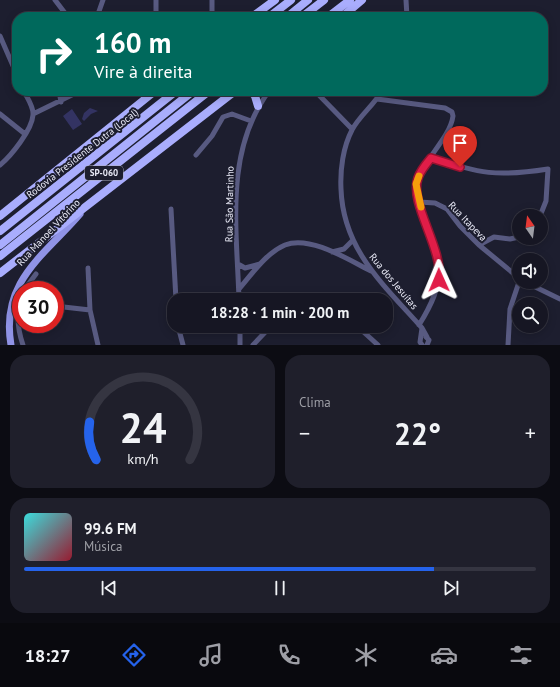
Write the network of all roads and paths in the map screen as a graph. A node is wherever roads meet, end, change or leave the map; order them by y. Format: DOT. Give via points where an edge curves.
graph roads {
  1 [pos="55,0"];
  2 [pos="103,0"];
  3 [pos="156,0"];
  4 [pos="212,0"];
  5 [pos="275,0"];
  6 [pos="291,0"];
  7 [pos="308,0"];
  8 [pos="324,0"];
  9 [pos="350,0"];
  10 [pos="362,0"];
  11 [pos="406,0"];
  12 [pos="64,12"];
  13 [pos="99,12"];
  14 [pos="156,12"];
  15 [pos="212,12"];
  16 [pos="259,12"];
  17 [pos="275,12"];
  18 [pos="293,12"];
  19 [pos="308,12"];
  20 [pos="334,12"];
  21 [pos="348,12"];
  22 [pos="407,12"];
  23 [pos="0,36"];
  24 [pos="12,64"];
  25 [pos="26,96"];
  26 [pos="60,96"];
  27 [pos="71,96"];
  28 [pos="149,96"];
  29 [pos="151,96"];
  30 [pos="170,96"];
  31 [pos="187,96"];
  32 [pos="203,96"];
  33 [pos="229,96"];
  34 [pos="234,96"];
  35 [pos="255,96"];
  36 [pos="265,96"];
  37 [pos="320,96"];
  38 [pos="379,96"];
  39 [pos="377,99"];
  40 [pos="61,102"];
  41 [pos="138,105"];
  42 [pos="258,106"];
  43 [pos="216,107"];
  44 [pos="0,114"];
  45 [pos="33,114"];
  46 [pos="250,122"];
  47 [pos="352,129"];
  48 [pos="25,134"];
  49 [pos="196,156"];
  50 [pos="431,158"];
  51 [pos="1,163"];
  52 [pos="90,202"];
  53 [pos="419,202"];
  54 [pos="171,209"];
  55 [pos="543,209"];
  56 [pos="0,216"];
  57 [pos="0,230"];
  58 [pos="512,239"];
  59 [pos="352,241"];
  60 [pos="0,245"];
  61 [pos="479,245"];
  62 [pos="332,252"];
  63 [pos="360,255"];
  64 [pos="0,256"];
  65 [pos="350,260"];
  66 [pos="238,264"];
  67 [pos="261,264"];
  68 [pos="88,268"];
  69 [pos="372,272"];
  70 [pos="512,272"];
  71 [pos="0,273"];
  72 [pos="36,274"];
  73 [pos="31,281"];
  74 [pos="239,289"];
  75 [pos="517,289"];
  76 [pos="540,289"];
  77 [pos="176,293"];
  78 [pos="239,293"];
  79 [pos="560,299"];
  80 [pos="64,307"];
  81 [pos="90,310"];
  82 [pos="420,326"];
  83 [pos="20,333"];
  84 [pos="180,333"];
  85 [pos="240,333"];
  86 [pos="264,333"];
  87 [pos="364,333"];
  88 [pos="424,342"];
  89 [pos="376,344"];
  90 [pos="11,345"];
  91 [pos="23,345"];
  92 [pos="98,345"];
  93 [pos="183,345"];
  94 [pos="240,345"];
  95 [pos="253,345"];
  96 [pos="434,345"];
  97 [pos="508,345"];
  1 -- 12 [label="street"];
  2 -- 13 [label="street"];
  3 -- 14 [label="street"];
  4 -- 15 [label="street"];
  5 -- 16 [label="highway"];
  6 -- 17 [label="highway"];
  7 -- 18 [label="highway"];
  8 -- 19 [label="highway"];
  9 -- 20 [label="highway"];
  10 -- 21 [label="highway"];
  11 -- 22 [label="street"];
  23 -- 24 [label="street"];
  25 -- 45 [label="street"];
  26 -- 40 [label="street"];
  27 -- 40 [label="street"];
  28 -- 41 [label="highway"];
  29 -- 41 [label="highway"];
  30 -- 57 [label="highway, Rodovia Presidente Dutra (Local) / SP-060"];
  31 -- 60 [label="highway, SP-060"];
  32 -- 64 [label="highway, SP-060"];
  33 -- 43 [label="highway, SP-060"];
  34 -- 43 [label="highway"];
  35 -- 42 [label="highway"];
  36 -- 42 [label="street, Rua São Martinho"];
  37 -- 47 [label="street"];
  38 -- 39 [label="street, Rua dos Jesuítas"];
  39 -- 47 [label="street, Rua dos Jesuítas"];
  39 -- 50 [label="street" via="445,108 452,112 453,120"];
  40 -- 45 [label="street"];
  41 -- 56 [label="highway"];
  42 -- 46 [label="street, Rua São Martinho"];
  43 -- 52 [label="highway, SP-060"];
  44 -- 48 [label="street"];
  45 -- 48 [label="street"];
  46 -- 49 [label="street" via="232,114 223,117"];
  46 -- 66 [label="street, Rua São Martinho" via="237,174"];
  47 -- 59 [label="street, Rua dos Jesuítas" via="343,160 340,183 341,207"];
  48 -- 51 [label="street"];
  50 -- 53 [label="street" via="416,184"];
  50 -- 55 [label="street" via="472,171 493,174 548,169 546,201"];
  52 -- 71 [label="highway, SP-060"];
  52 -- 90 [label="main road, Rua Manoel Vitórino" via="39,255 19,280 13,292 7,320"];
  53 -- 61 [label="street, Rua Itapeva" via="434,203 447,209"];
  53 -- 82 [label="street" via="437,252 440,274 437,289"];
  54 -- 77 [label="street"];
  58 -- 61 [label="street" via="494,237"];
  59 -- 62 [label="street" via="344,248"];
  59 -- 63 [label="street, Rua dos Jesuítas"];
  61 -- 70 [label="street, Rua Itapeva"];
  62 -- 65 [label="street"];
  62 -- 67 [label="street" via="298,242 284,245"];
  63 -- 65 [label="street"];
  63 -- 69 [label="street, Rua dos Jesuítas"];
  65 -- 69 [label="street"];
  66 -- 67 [label="street" via="245,268"];
  66 -- 74 [label="street, Rua São Martinho"];
  67 -- 74 [label="street"];
  68 -- 81 [label="street"];
  69 -- 82 [label="street, Rua dos Jesuítas"];
  72 -- 73 [label="street"];
  74 -- 78 [label="street, Rua São Martinho"];
  75 -- 97 [label="street" via="510,308"];
  76 -- 79 [label="street"];
  80 -- 81 [label="street"];
  81 -- 92 [label="street"];
  82 -- 88 [label="street"];
  83 -- 91 [label="street"];
  84 -- 93 [label="street"];
  85 -- 94 [label="street"];
  86 -- 95 [label="street"];
  87 -- 89 [label="street"];
  88 -- 96 [label="street"];
}
